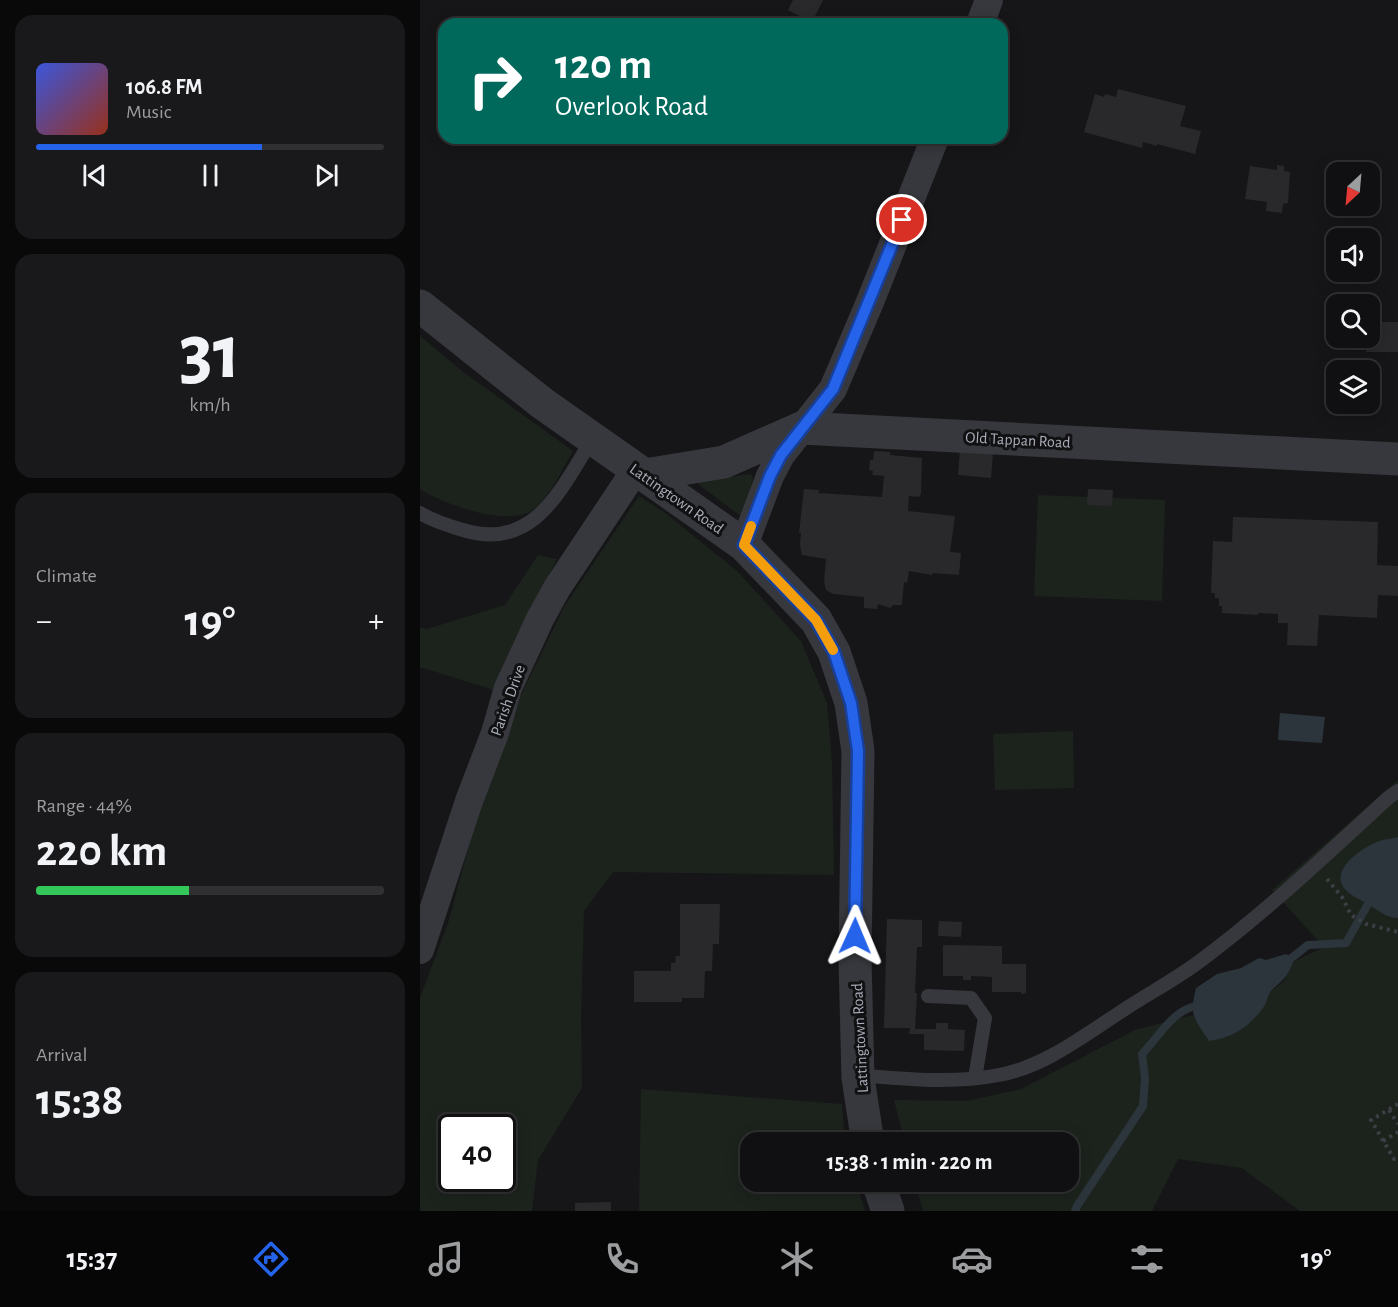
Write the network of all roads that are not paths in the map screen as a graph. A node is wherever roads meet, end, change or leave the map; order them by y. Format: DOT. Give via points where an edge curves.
graph roads {
  1 [pos="989,0"];
  2 [pos="982,18"];
  3 [pos="933,144"];
  4 [pos="420,306"];
  5 [pos="801,428"];
  6 [pos="593,438"];
  7 [pos="1398,459"];
  8 [pos="641,472"];
  9 [pos="420,513"];
  10 [pos="744,545"];
  11 [pos="1398,791"];
  12 [pos="420,950"];
  13 [pos="928,996"];
  14 [pos="858,1075"];
  15 [pos="975,1078"];
  16 [pos="866,1132"];
  17 [pos="881,1192"];
  18 [pos="888,1211"];
  1 -- 2 [label="street"];
  3 -- 5 [label="street" via="833,389"];
  4 -- 6 [label="street, Lattingtown Road" via="542,404"];
  5 -- 7 [label="street, Old Tappan Road"];
  5 -- 8 [label="street, Old Tappan Road" via="724,462"];
  5 -- 10 [label="street" via="770,476"];
  6 -- 8 [label="street, Lattingtown Road"];
  6 -- 9 [label="lane" via="555,497 539,517 521,528 478,535"];
  8 -- 10 [label="street, Lattingtown Road"];
  8 -- 12 [label="street, Parish Drive" via="557,588 512,678"];
  10 -- 14 [label="street, Lattingtown Road" via="816,620 834,652 851,703 858,751"];
  11 -- 15 [label="lane" via="1286,892 1195,964 1082,1038 1017,1071"];
  13 -- 15 [label="lane" via="971,998 985,1018"];
  14 -- 15 [label="lane" via="914,1080"];
  14 -- 16 [label="street, Lattingtown Road"];
  17 -- 18 [label="street"];
}
